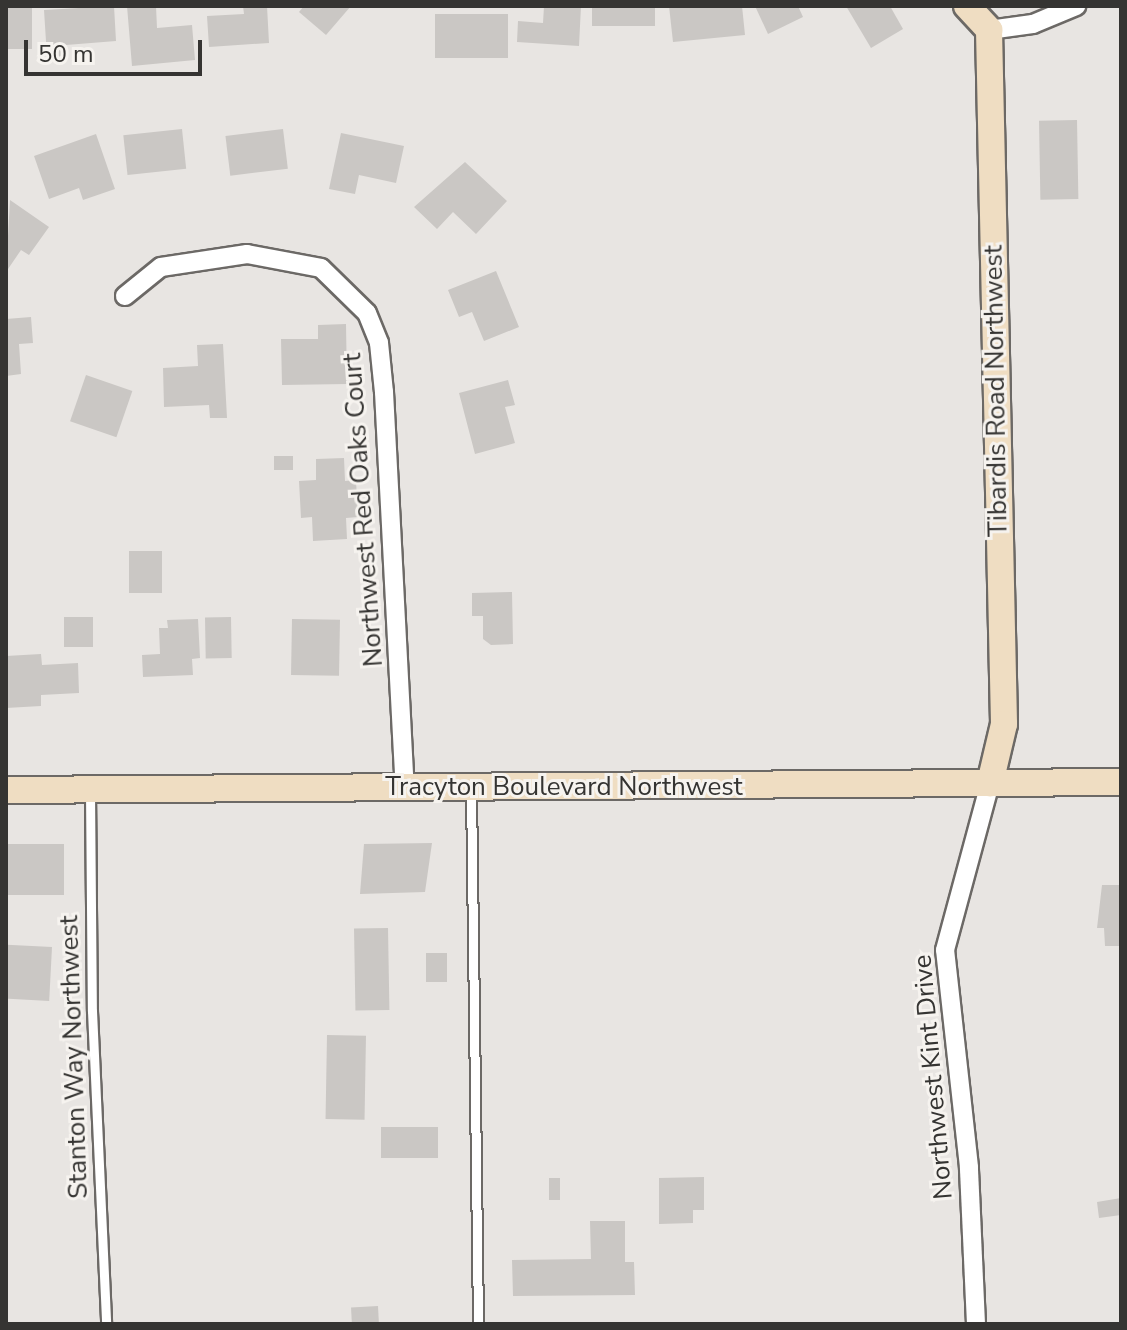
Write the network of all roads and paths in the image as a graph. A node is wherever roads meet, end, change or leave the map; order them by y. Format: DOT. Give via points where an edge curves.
graph roads {
  1 [pos="967,6"];
  2 [pos="1076,6"];
  3 [pos="989,30"];
  4 [pos="125,296"];
  5 [pos="1121,782"];
  6 [pos="990,783"];
  7 [pos="405,788"];
  8 [pos="471,788"];
  9 [pos="90,789"];
  10 [pos="6,790"];
  11 [pos="106,1324"];
  12 [pos="478,1324"];
  13 [pos="976,1324"];
  1 -- 3 [label="main road"];
  2 -- 3 [label="street" via="1033,24"];
  3 -- 6 [label="main road, Tibardis Road Northwest" via="1004,724"];
  4 -- 7 [label="street, Northwest Red Oaks Court" via="161,267 247,254 321,268 367,313 379,343 384,392"];
  5 -- 6 [label="main road, Tracyton Boulevard Northwest"];
  6 -- 8 [label="main road, Tracyton Boulevard Northwest"];
  6 -- 13 [label="street, Northwest Kint Drive" via="945,950 969,1167"];
  7 -- 8 [label="main road, Tracyton Boulevard Northwest"];
  7 -- 9 [label="main road, Tracyton Boulevard Northwest"];
  8 -- 12 [label="lane"];
  9 -- 10 [label="main road, Tracyton Boulevard Northwest"];
  9 -- 11 [label="lane, Stanton Way Northwest" via="92,1011"];
}
